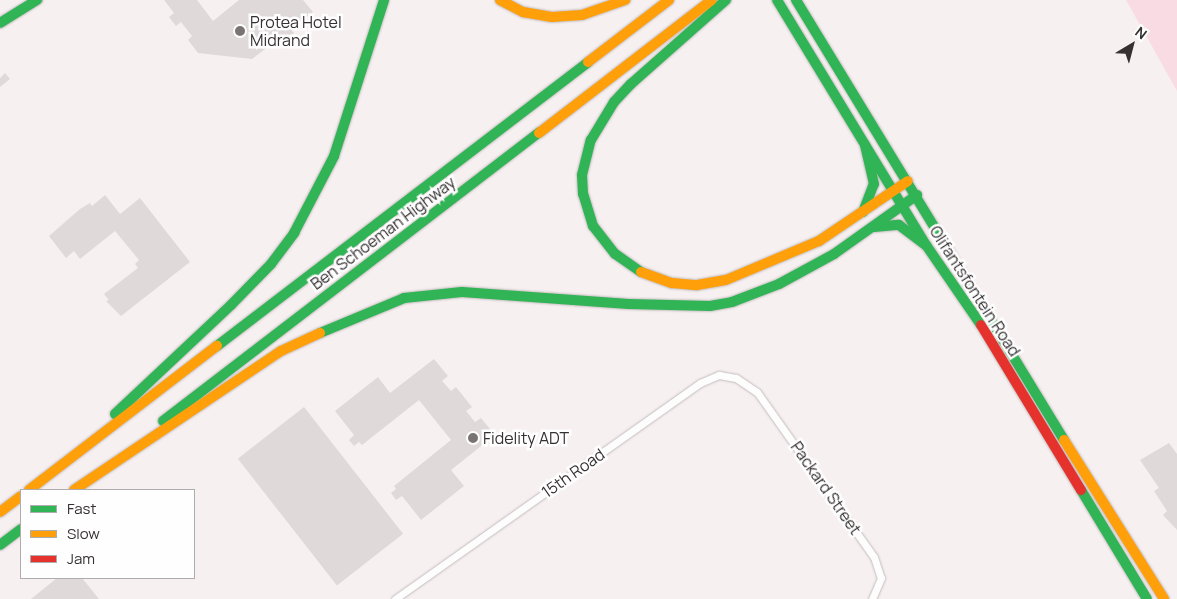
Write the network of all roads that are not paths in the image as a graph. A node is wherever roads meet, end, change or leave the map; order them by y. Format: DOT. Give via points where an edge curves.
graph roads {
  1 [pos="384,0"];
  2 [pos="500,0"];
  3 [pos="625,0"];
  4 [pos="669,0"];
  5 [pos="712,0"];
  6 [pos="726,0"];
  7 [pos="777,0"];
  8 [pos="796,0"];
  9 [pos="34,2"];
  10 [pos="0,23"];
  11 [pos="0,30"];
  12 [pos="865,145"];
  13 [pos="908,181"];
  14 [pos="894,190"];
  15 [pos="917,195"];
  16 [pos="902,204"];
  17 [pos="863,213"];
  18 [pos="872,227"];
  19 [pos="926,246"];
  20 [pos="757,392"];
  21 [pos="40,482"];
  22 [pos="30,489"];
  23 [pos="74,489"];
  24 [pos="74,489"];
  25 [pos="20,497"];
  26 [pos="0,512"];
  27 [pos="20,530"];
  28 [pos="0,545"];
  29 [pos="395,599"];
  30 [pos="872,599"];
  31 [pos="1147,599"];
  32 [pos="1164,599"];
  1 -- 21 [label="main road" via="334,156 294,233 231,305"];
  2 -- 3 [label="main road" via="523,12 552,17 582,14"];
  4 -- 21 [label="main road, Ben Schoeman Highway"];
  5 -- 23 [label="main road, Ben Schoeman Highway"];
  6 -- 17 [label="main road" via="632,84 598,125 586,156 583,194 587,212 602,240 615,254 648,276 697,284 726,280 782,260"];
  7 -- 12 [label="main road, Olifantsfontein Road"];
  8 -- 13 [label="main road, Olifantsfontein Road"];
  9 -- 10 [label="main road"];
  9 -- 11 [label="main road"];
  12 -- 14 [label="main road, Olifantsfontein Road"];
  12 -- 17 [label="main road" via="874,184"];
  13 -- 14 [label="main road"];
  13 -- 15 [label="main road, Olifantsfontein Road"];
  14 -- 16 [label="main road, Olifantsfontein Road"];
  14 -- 17 [label="main road"];
  15 -- 16 [label="main road"];
  15 -- 32 [label="main road, Olifantsfontein Road" via="1004,344"];
  16 -- 18 [label="main road"];
  16 -- 19 [label="main road, Olifantsfontein Road"];
  18 -- 19 [label="main road" via="899,225"];
  18 -- 24 [label="main road" via="834,254 779,284 732,302 710,306 462,292 404,298 359,314 281,351"];
  19 -- 31 [label="main road, Olifantsfontein Road" via="979,322"];
  20 -- 29 [label="street, 15th Road" via="728,376 710,377"];
  20 -- 30 [label="street, Packard Street" via="874,557 880,571 878,589"];
  21 -- 22 [label="main road, Ben Schoeman Highway"];
  25 -- 26 [label="main road"];
  27 -- 28 [label="main road"];
}
